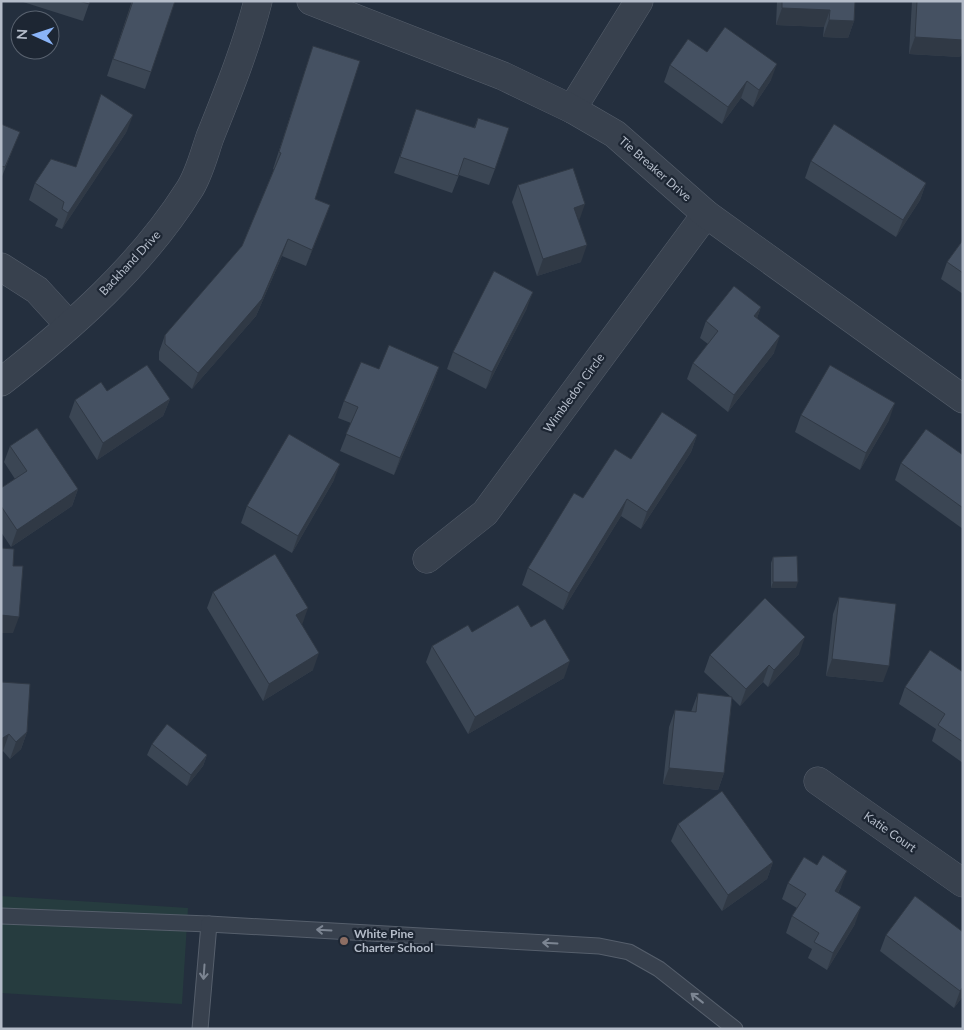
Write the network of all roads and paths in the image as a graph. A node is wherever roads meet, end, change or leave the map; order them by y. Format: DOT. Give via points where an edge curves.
graph roads {
  1 [pos="258,1"];
  2 [pos="311,1"];
  3 [pos="640,1"];
  4 [pos="572,109"];
  5 [pos="706,214"];
  6 [pos="1,267"];
  7 [pos="69,325"];
  8 [pos="1,382"];
  9 [pos="963,399"];
  10 [pos="427,559"];
  11 [pos="818,781"];
  12 [pos="963,883"];
  13 [pos="1,916"];
  14 [pos="209,924"];
  15 [pos="200,1029"];
  16 [pos="735,1029"];
  1 -- 7 [label="street, Backhand Drive" via="247,44 190,188 158,236 120,278"];
  2 -- 4 [label="street, Tie Breaker Drive" via="503,76"];
  3 -- 4 [label="street"];
  4 -- 5 [label="street, Tie Breaker Drive" via="615,134"];
  5 -- 9 [label="street, Tie Breaker Drive"];
  5 -- 10 [label="street, Wimbledon Circle" via="485,513"];
  6 -- 7 [label="street" via="37,290"];
  7 -- 8 [label="street, Backhand Drive"];
  11 -- 12 [label="street, Katie Court"];
  13 -- 14 [label="lane"];
  14 -- 15 [label="lane, one-way"];
  16 -- 14 [label="lane, one-way" via="659,969 629,952 599,946"];
}
